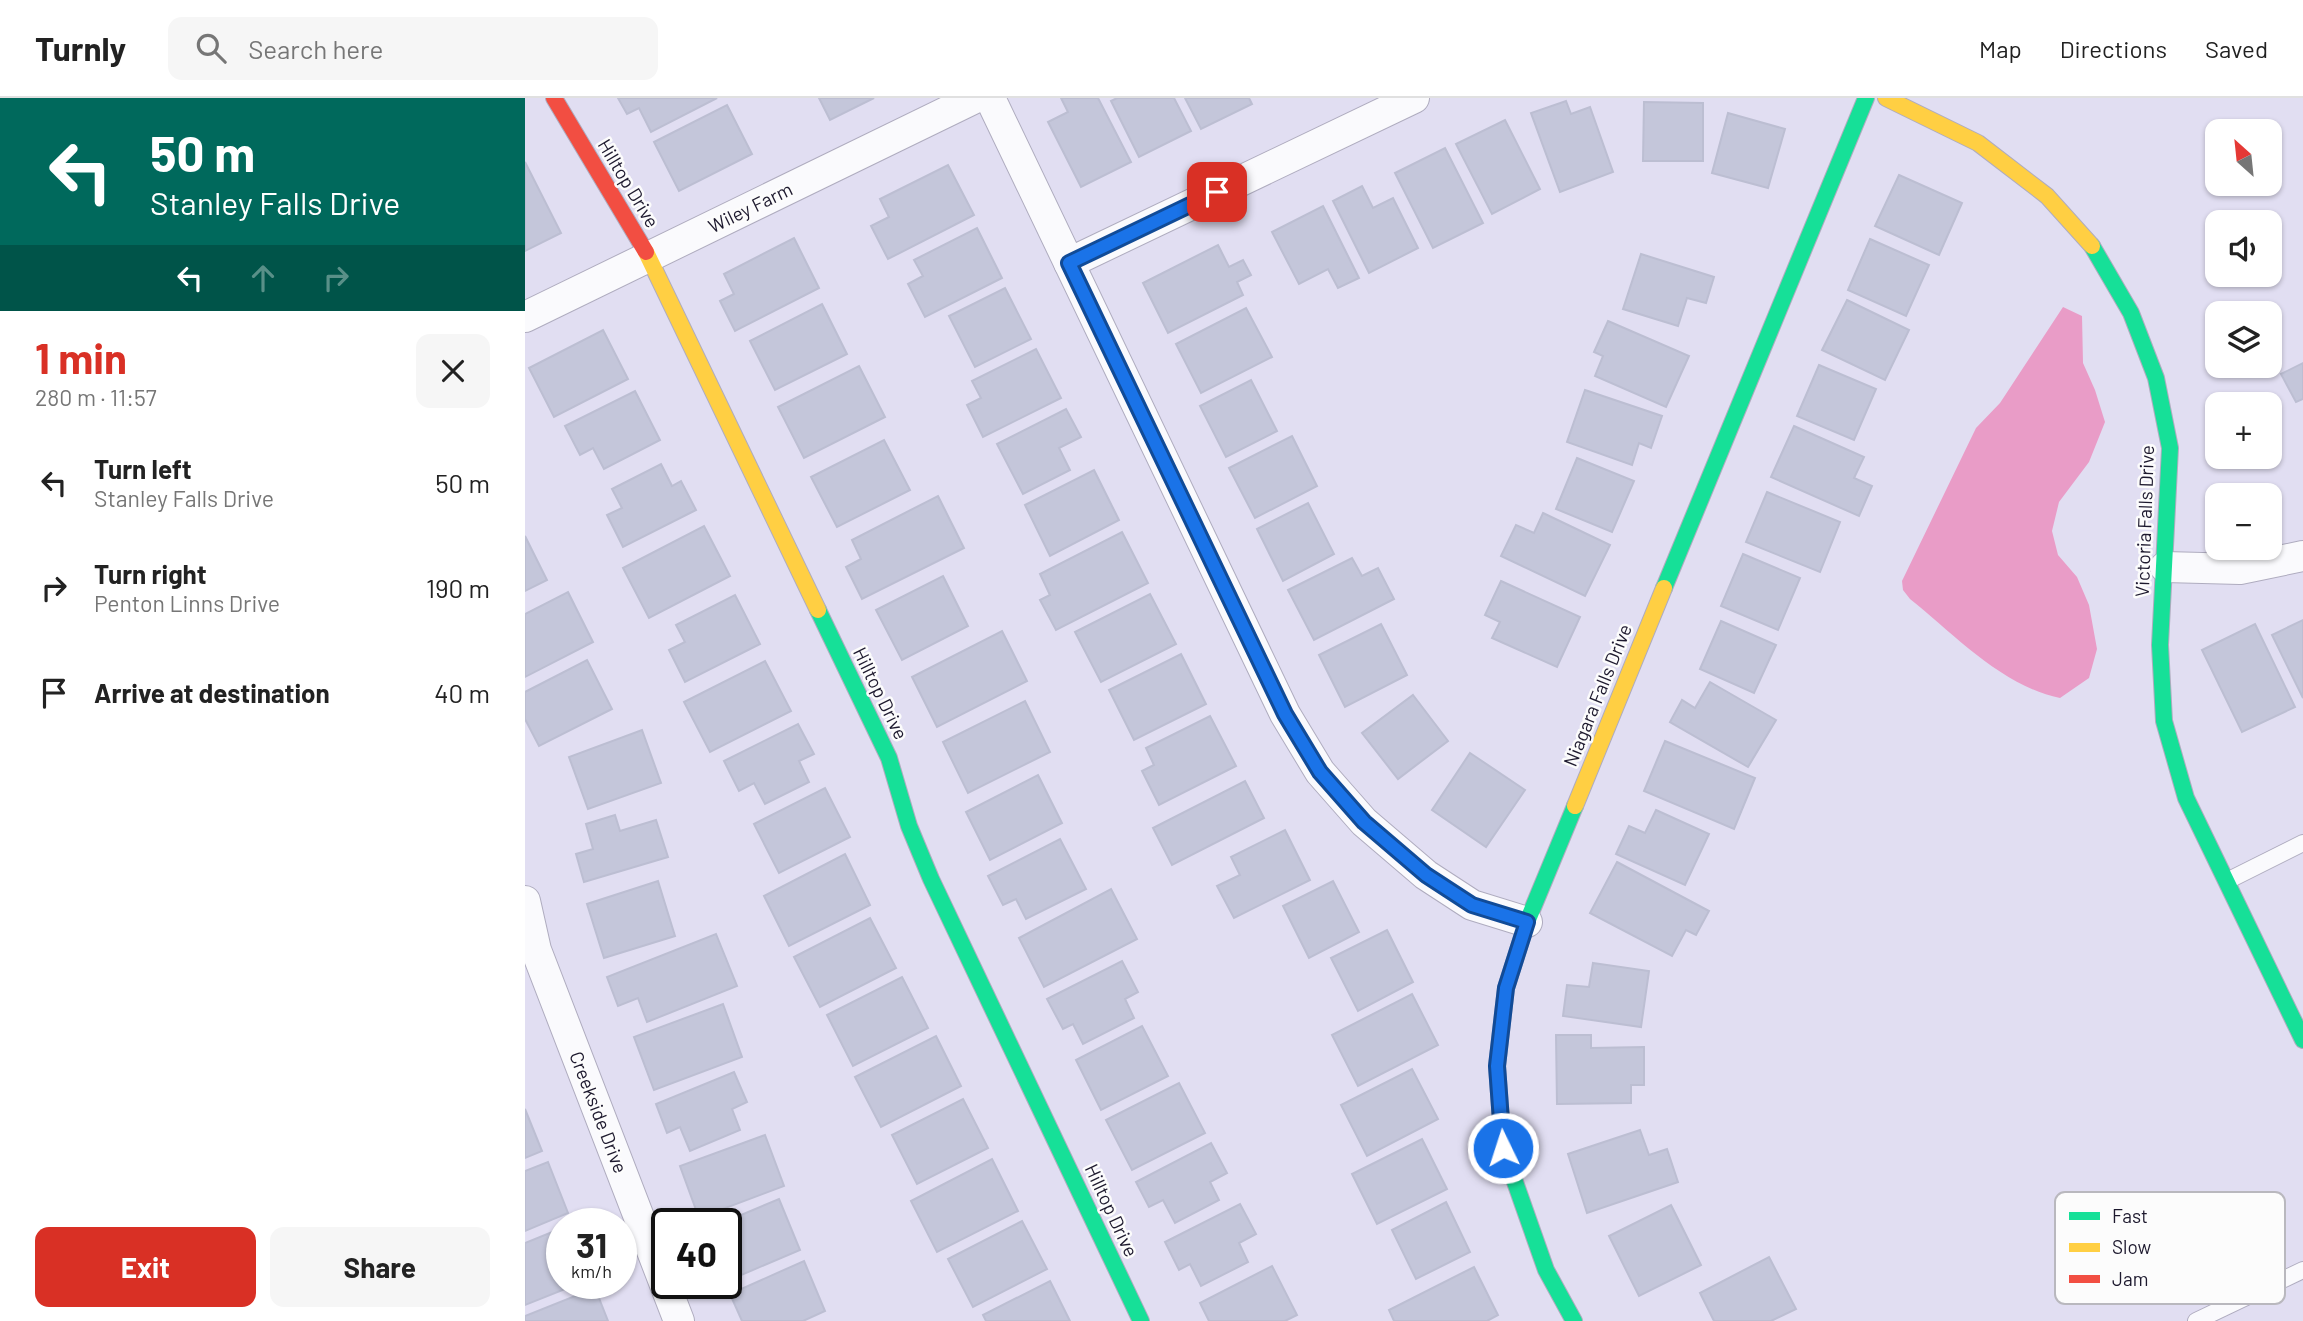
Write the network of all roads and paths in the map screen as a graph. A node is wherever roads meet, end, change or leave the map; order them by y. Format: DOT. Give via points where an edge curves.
graph roads {
  1 [pos="554,98"];
  2 [pos="975,98"];
  3 [pos="990,98"];
  4 [pos="1415,98"];
  5 [pos="1865,98"];
  6 [pos="1886,98"];
  7 [pos="648,257"];
  8 [pos="1069,263"];
  9 [pos="525,317"];
  10 [pos="2303,556"];
  11 [pos="2165,567"];
  12 [pos="2303,843"];
  13 [pos="2227,881"];
  14 [pos="525,901"];
  15 [pos="1527,922"];
  16 [pos="2302,1035"];
  17 [pos="2303,1270"];
  18 [pos="2285,1279"];
  19 [pos="2232,1304"];
  20 [pos="679,1321"];
  21 [pos="1141,1321"];
  22 [pos="1574,1321"];
  23 [pos="2196,1321"];
  1 -- 7 [label="street, Hilltop Drive"];
  2 -- 7 [label="street, Wiley Farm"];
  3 -- 8 [label="street"];
  4 -- 8 [label="street"];
  5 -- 15 [label="street, Niagara Falls Drive"];
  6 -- 11 [label="street, Victoria Falls Drive" via="1978,143 2047,196 2095,250 2130,313 2156,378 2170,448"];
  7 -- 9 [label="street, Wiley Farm"];
  7 -- 21 [label="street, Hilltop Drive" via="888,758 931,879"];
  8 -- 15 [label="street" via="1285,714 1320,772 1364,822 1426,875 1472,905"];
  10 -- 11 [label="street" via="2240,569"];
  11 -- 13 [label="street, Victoria Falls Drive" via="2160,645 2164,721 2186,798"];
  12 -- 13 [label="lane"];
  13 -- 16 [label="street, Victoria Falls Drive"];
  14 -- 20 [label="street, Creekside Drive" via="536,950"];
  15 -- 22 [label="street, Niagara Falls Drive" via="1506,988 1497,1066 1503,1148 1546,1269"];
  17 -- 18 [label="lane"];
  19 -- 23 [label="lane"];
}
